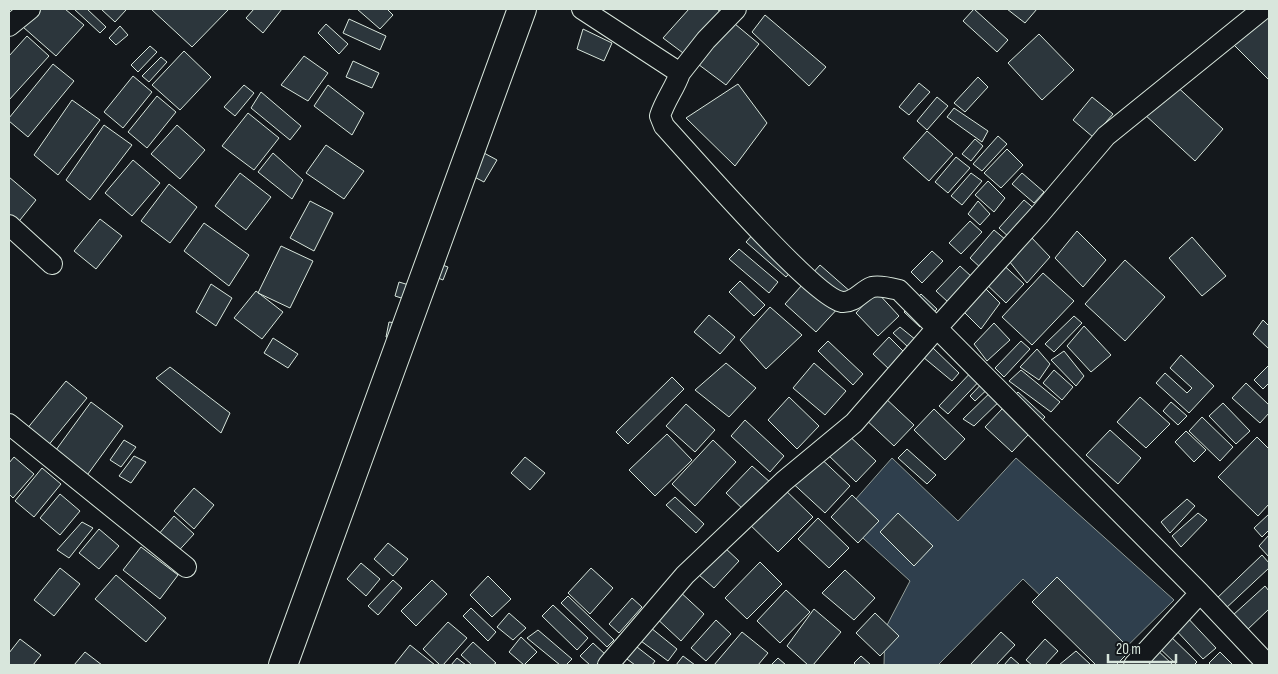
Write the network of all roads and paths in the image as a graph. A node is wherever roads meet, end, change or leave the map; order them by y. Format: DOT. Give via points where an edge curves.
graph roads {
  1 [pos="30,9"];
  2 [pos="522,9"];
  3 [pos="582,9"];
  4 [pos="736,9"];
  5 [pos="1263,9"];
  6 [pos="9,26"];
  7 [pos="680,73"];
  8 [pos="9,225"];
  9 [pos="52,264"];
  10 [pos="936,329"];
  11 [pos="9,424"];
  12 [pos="186,567"];
  13 [pos="1200,593"];
  14 [pos="283,665"];
  15 [pos="608,665"];
  16 [pos="1134,665"];
  17 [pos="1268,665"];
  1 -- 6 [label="street"];
  2 -- 14 [label="main road"];
  3 -- 7 [label="street"];
  4 -- 7 [label="street"];
  5 -- 10 [label="street" via="1106,136 1040,216"];
  7 -- 10 [label="street" via="660,116 664,126 768,240 824,293 841,302 850,301 872,287 899,290"];
  8 -- 9 [label="street"];
  10 -- 13 [label="street"];
  10 -- 15 [label="street" via="854,422 784,481 685,576"];
  11 -- 12 [label="street"];
  13 -- 16 [label="street"];
  13 -- 17 [label="street"];
}
